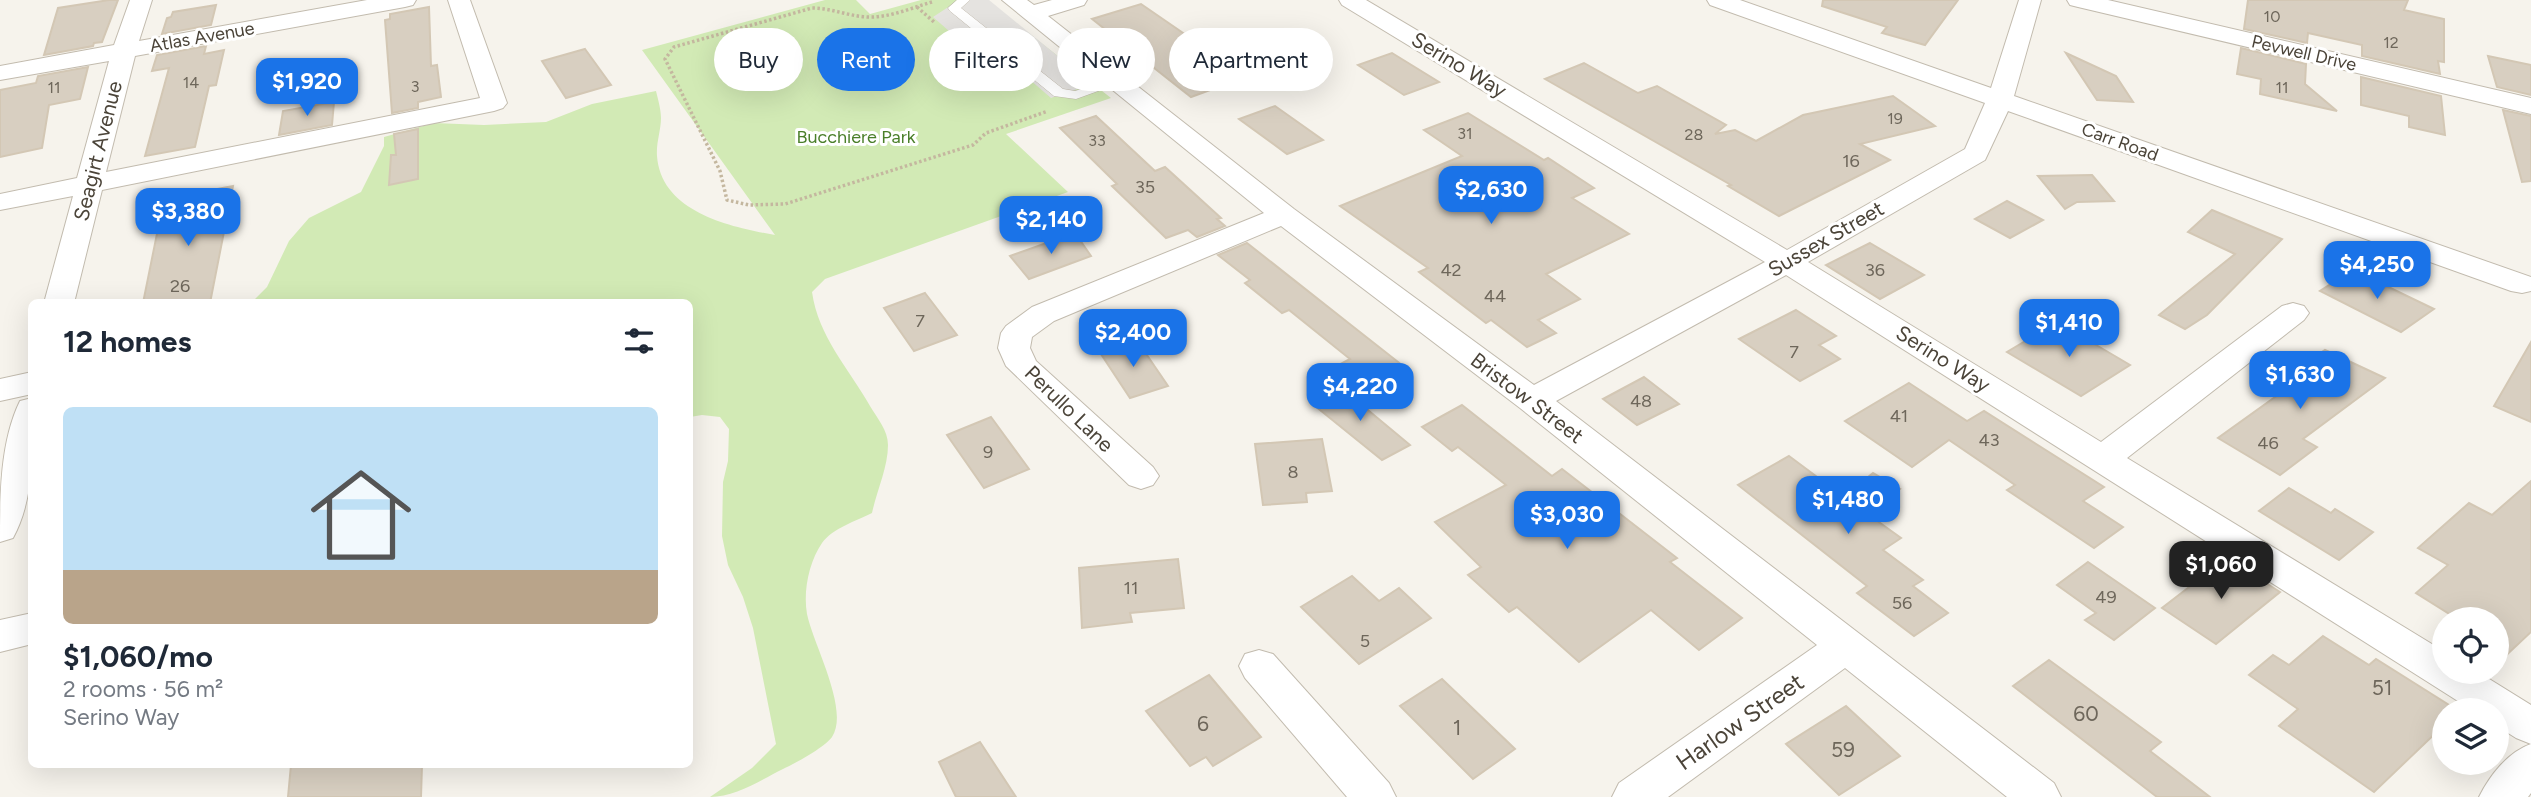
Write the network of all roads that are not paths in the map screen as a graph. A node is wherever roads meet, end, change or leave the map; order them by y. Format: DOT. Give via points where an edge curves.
graph roads {
  1 [pos="141,0"];
  2 [pos="405,0"];
  3 [pos="458,0"];
  4 [pos="964,0"];
  5 [pos="1076,0"];
  6 [pos="1350,0"];
  7 [pos="1718,0"];
  8 [pos="2030,0"];
  9 [pos="2078,0"];
  10 [pos="1022,7"];
  11 [pos="1057,35"];
  12 [pos="124,51"];
  13 [pos="0,73"];
  14 [pos="1088,91"];
  15 [pos="1127,91"];
  16 [pos="2000,99"];
  17 [pos="2531,106"];
  18 [pos="89,184"];
  19 [pos="0,202"];
  20 [pos="1284,215"];
  21 [pos="1787,262"];
  22 [pos="2522,284"];
  23 [pos="60,299"];
  24 [pos="2293,313"];
  25 [pos="28,384"];
  26 [pos="0,390"];
  27 [pos="1532,400"];
  28 [pos="28,424"];
  29 [pos="2102,459"];
  30 [pos="1141,476"];
  31 [pos="0,528"];
  32 [pos="28,629"];
  33 [pos="0,636"];
  34 [pos="1846,646"];
  35 [pos="1259,666"];
  36 [pos="2531,726"];
  37 [pos="2531,762"];
  38 [pos="1374,797"];
  39 [pos="1634,797"];
  40 [pos="2039,797"];
  41 [pos="2501,797"];
  1 -- 12 [label="street, Seagirt Avenue"];
  2 -- 12 [label="street, Atlas Avenue"];
  3 -- 18 [label="street" via="494,103"];
  4 -- 14 [label="lane" via="954,8 1059,93"];
  5 -- 10 [label="street"];
  6 -- 21 [label="street, Serino Way"];
  7 -- 16 [label="street, Carr Road"];
  8 -- 16 [label="street, Sussex Street"];
  9 -- 17 [label="street, Pevwell Drive"];
  10 -- 11 [label="street, Bristow Street"];
  12 -- 13 [label="street, Atlas Avenue"];
  12 -- 18 [label="street, Seagirt Avenue"];
  15 -- 20 [label="street, Bristow Street"];
  16 -- 21 [label="street, Sussex Street" via="1976,154"];
  16 -- 22 [label="street, Carr Road"];
  18 -- 19 [label="street"];
  18 -- 23 [label="street, Seagirt Avenue"];
  20 -- 27 [label="street, Bristow Street"];
  20 -- 30 [label="street, Perullo Lane" via="1043,314 1017,333 1014,348 1022,366"];
  21 -- 27 [label="street, Sussex Street"];
  21 -- 29 [label="street, Serino Way"];
  24 -- 29 [label="street"];
  25 -- 26 [label="street"];
  27 -- 34 [label="street, Bristow Street"];
  28 -- 31 [label="street"];
  29 -- 36 [label="street, Serino Way"];
  32 -- 33 [label="street"];
  34 -- 39 [label="street, Harlow Street"];
  34 -- 40 [label="street, Bristow Street"];
  35 -- 38 [label="street"];
  37 -- 41 [label="street"];
}
